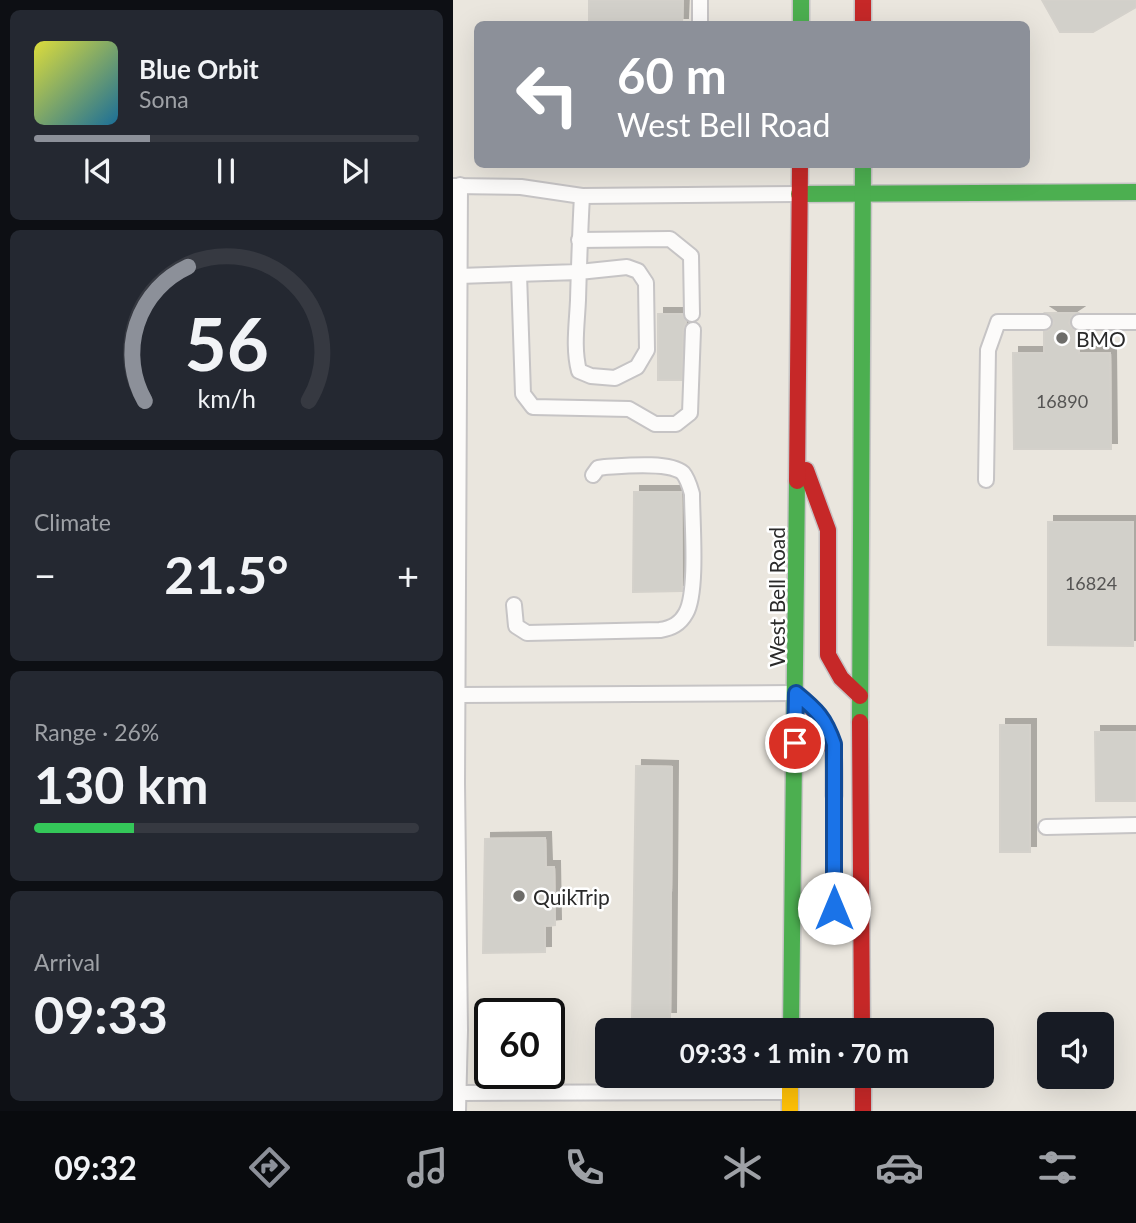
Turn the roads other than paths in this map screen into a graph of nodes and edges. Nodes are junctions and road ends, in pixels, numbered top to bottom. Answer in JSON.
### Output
{"nodes":[{"id":1,"x":700,"y":0,"type":"edge"},
{"id":2,"x":801,"y":0,"type":"edge"},
{"id":3,"x":863,"y":0,"type":"edge"},
{"id":4,"x":700,"y":21,"type":"edge"},
{"id":5,"x":801,"y":21,"type":"edge"},
{"id":6,"x":863,"y":21,"type":"edge"},
{"id":7,"x":800,"y":168,"type":"edge"},
{"id":8,"x":863,"y":168,"type":"edge"},
{"id":9,"x":457,"y":186,"type":"edge"},
{"id":10,"x":1136,"y":192,"type":"edge"},
{"id":11,"x":799,"y":194,"type":"junction"},
{"id":12,"x":863,"y":194,"type":"junction"},
{"id":13,"x":582,"y":196,"type":"junction"},
{"id":14,"x":579,"y":240,"type":"junction"},
{"id":15,"x":579,"y":272,"type":"junction"},
{"id":16,"x":519,"y":274,"type":"junction"},
{"id":17,"x":459,"y":276,"type":"junction"},
{"id":18,"x":692,"y":314,"type":"dead end"},
{"id":19,"x":1044,"y":322,"type":"dead end"},
{"id":20,"x":1079,"y":322,"type":"dead end"},
{"id":21,"x":1136,"y":322,"type":"edge"},
{"id":22,"x":693,"y":330,"type":"dead end"},
{"id":23,"x":798,"y":445,"type":"junction"},
{"id":24,"x":593,"y":475,"type":"dead end"},
{"id":25,"x":986,"y":480,"type":"dead end"},
{"id":26,"x":514,"y":605,"type":"dead end"},
{"id":27,"x":796,"y":693,"type":"junction"},
{"id":28,"x":459,"y":695,"type":"junction"},
{"id":29,"x":860,"y":696,"type":"junction"},
{"id":30,"x":834,"y":812,"type":"dead end"},
{"id":31,"x":1136,"y":825,"type":"edge"},
{"id":32,"x":1046,"y":827,"type":"dead end"},
{"id":33,"x":846,"y":973,"type":"dead end"},
{"id":34,"x":791,"y":1018,"type":"edge"},
{"id":35,"x":859,"y":1018,"type":"edge"},
{"id":36,"x":862,"y":1018,"type":"edge"},
{"id":37,"x":642,"y":1088,"type":"edge"},
{"id":38,"x":790,"y":1088,"type":"edge"},
{"id":39,"x":863,"y":1088,"type":"edge"},
{"id":40,"x":458,"y":1093,"type":"junction"},
{"id":41,"x":458,"y":1111,"type":"edge"},
{"id":42,"x":790,"y":1111,"type":"edge"},
{"id":43,"x":863,"y":1111,"type":"edge"}],
"edges":[{"from":1,"to":4,"type":"lane"},
{"from":2,"to":5,"type":"main road"},
{"from":3,"to":6,"type":"main road"},
{"from":7,"to":11,"type":"main road","name":"West Bell Road"},
{"from":8,"to":12,"type":"main road"},
{"from":9,"to":13,"type":"lane"},
{"from":9,"to":17,"type":"lane"},
{"from":10,"to":12,"type":"main road"},
{"from":11,"to":12,"type":"main road"},
{"from":11,"to":13,"type":"lane"},
{"from":11,"to":23,"type":"main road","name":"West Bell Road"},
{"from":12,"to":29,"type":"main road"},
{"from":13,"to":14,"type":"lane"},
{"from":14,"to":15,"type":"lane"},
{"from":14,"to":18,"type":"lane"},
{"from":15,"to":15,"type":"lane"},
{"from":15,"to":16,"type":"lane"},
{"from":16,"to":17,"type":"lane"},
{"from":16,"to":22,"type":"lane"},
{"from":17,"to":28,"type":"lane"},
{"from":19,"to":25,"type":"lane"},
{"from":20,"to":21,"type":"lane"},
{"from":23,"to":27,"type":"main road","name":"West Bell Road"},
{"from":23,"to":29,"type":"main road"},
{"from":24,"to":26,"type":"lane"},
{"from":27,"to":28,"type":"lane"},
{"from":27,"to":30,"type":"main road"},
{"from":27,"to":34,"type":"main road","name":"West Bell Road"},
{"from":28,"to":40,"type":"lane"},
{"from":29,"to":36,"type":"main road"},
{"from":31,"to":32,"type":"lane"},
{"from":33,"to":35,"type":"main road"},
{"from":37,"to":40,"type":"lane"},
{"from":38,"to":42,"type":"main road"},
{"from":39,"to":43,"type":"main road"},
{"from":40,"to":41,"type":"lane"}]}
